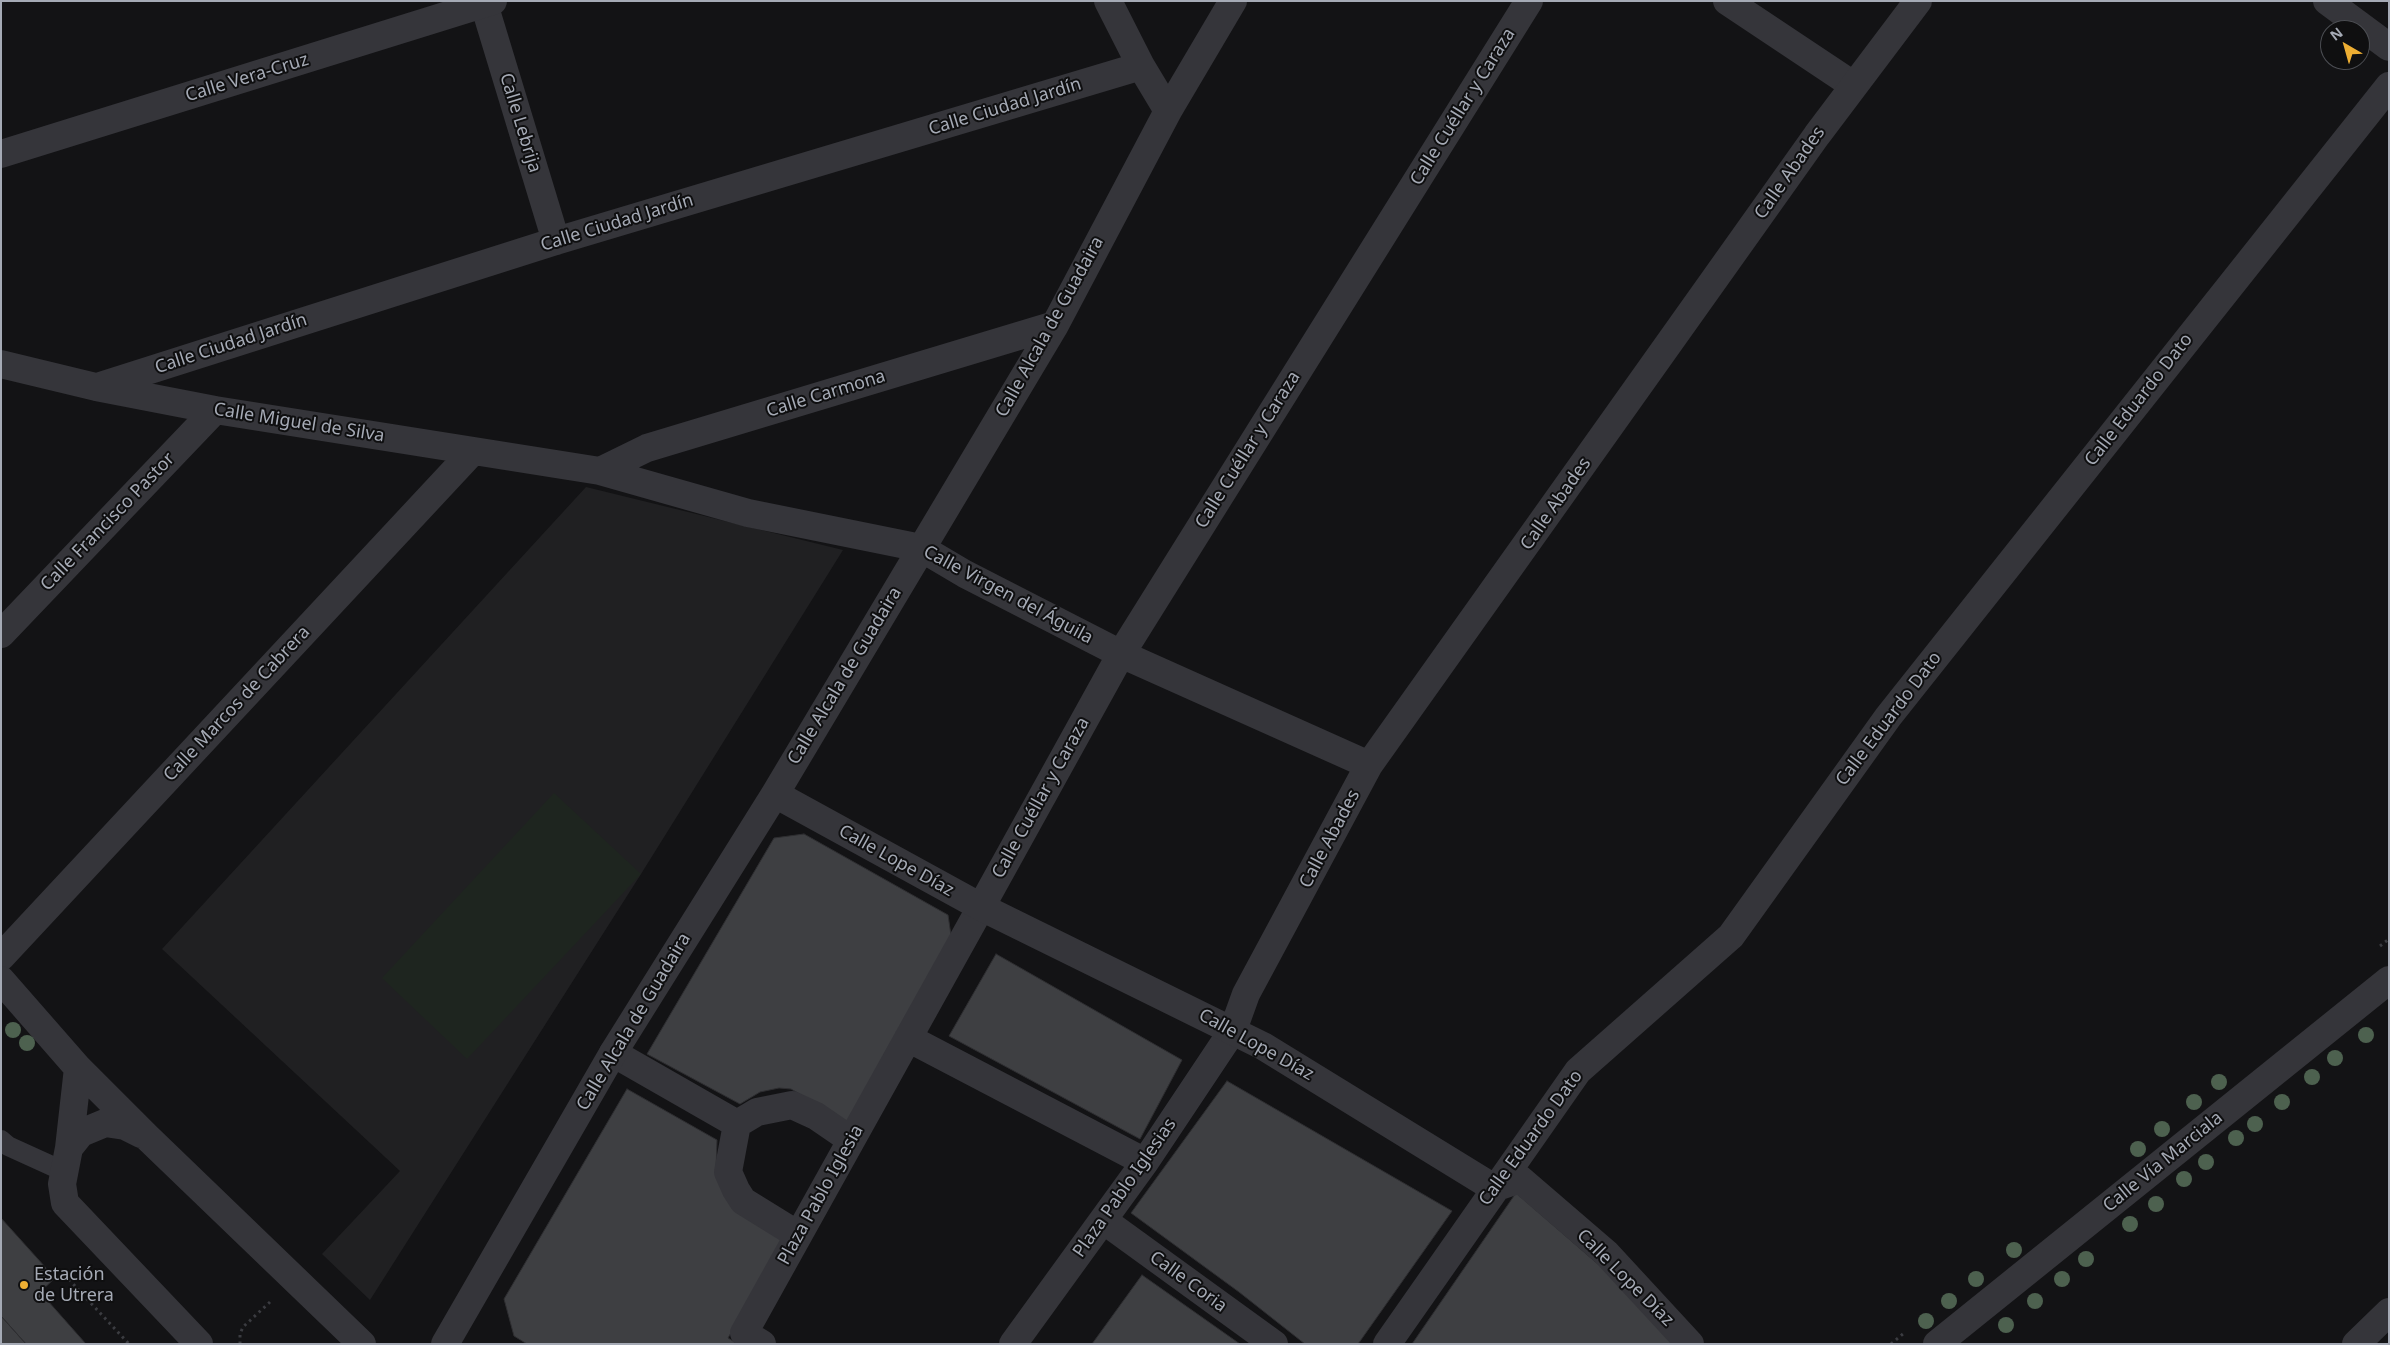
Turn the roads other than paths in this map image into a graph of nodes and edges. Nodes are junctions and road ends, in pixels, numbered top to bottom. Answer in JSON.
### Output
{"nodes":[{"id":1,"x":1108,"y":1,"type":"edge"},
{"id":2,"x":1233,"y":1,"type":"edge"},
{"id":3,"x":1528,"y":1,"type":"edge"},
{"id":4,"x":1727,"y":1,"type":"edge"},
{"id":5,"x":1918,"y":1,"type":"edge"},
{"id":6,"x":2328,"y":1,"type":"edge"},
{"id":7,"x":488,"y":3,"type":"edge"},
{"id":8,"x":2389,"y":47,"type":"edge"},
{"id":9,"x":1140,"y":66,"type":"junction"},
{"id":10,"x":1853,"y":85,"type":"junction"},
{"id":11,"x":2389,"y":86,"type":"edge"},
{"id":12,"x":1168,"y":111,"type":"junction"},
{"id":13,"x":1,"y":154,"type":"edge"},
{"id":14,"x":556,"y":241,"type":"junction"},
{"id":15,"x":1055,"y":324,"type":"junction"},
{"id":16,"x":1,"y":364,"type":"edge"},
{"id":17,"x":96,"y":387,"type":"junction"},
{"id":18,"x":215,"y":410,"type":"junction"},
{"id":19,"x":473,"y":451,"type":"junction"},
{"id":20,"x":600,"y":471,"type":"junction"},
{"id":21,"x":921,"y":548,"type":"junction"},
{"id":22,"x":1,"y":634,"type":"edge"},
{"id":23,"x":1121,"y":654,"type":"junction"},
{"id":24,"x":1370,"y":765,"type":"junction"},
{"id":25,"x":775,"y":794,"type":"junction"},
{"id":26,"x":981,"y":908,"type":"junction"},
{"id":27,"x":1,"y":957,"type":"edge"},
{"id":28,"x":1,"y":980,"type":"edge"},
{"id":29,"x":2389,"y":980,"type":"edge"},
{"id":30,"x":1233,"y":1030,"type":"junction"},
{"id":31,"x":908,"y":1038,"type":"junction"},
{"id":32,"x":613,"y":1053,"type":"junction"},
{"id":33,"x":78,"y":1068,"type":"junction"},
{"id":34,"x":737,"y":1124,"type":"junction"},
{"id":35,"x":147,"y":1137,"type":"junction"},
{"id":36,"x":1,"y":1140,"type":"edge"},
{"id":37,"x":851,"y":1140,"type":"junction"},
{"id":38,"x":66,"y":1159,"type":"junction"},
{"id":39,"x":1145,"y":1162,"type":"junction"},
{"id":40,"x":1494,"y":1188,"type":"junction"},
{"id":41,"x":1103,"y":1220,"type":"junction"},
{"id":42,"x":798,"y":1235,"type":"junction"},
{"id":43,"x":2389,"y":1312,"type":"edge"},
{"id":44,"x":198,"y":1344,"type":"edge"},
{"id":45,"x":362,"y":1344,"type":"edge"},
{"id":46,"x":446,"y":1344,"type":"edge"},
{"id":47,"x":762,"y":1344,"type":"edge"},
{"id":48,"x":1012,"y":1344,"type":"edge"},
{"id":49,"x":1274,"y":1344,"type":"edge"},
{"id":50,"x":1387,"y":1344,"type":"edge"},
{"id":51,"x":1690,"y":1344,"type":"edge"},
{"id":52,"x":1937,"y":1344,"type":"edge"},
{"id":53,"x":2356,"y":1344,"type":"edge"}],
"edges":[{"from":1,"to":9,"type":"street"},
{"from":2,"to":12,"type":"street","name":"Calle Alcala de Guadaira"},
{"from":3,"to":23,"type":"street","name":"Calle Cuéllar y Caraza"},
{"from":4,"to":10,"type":"street"},
{"from":5,"to":10,"type":"street","name":"Calle Abades"},
{"from":6,"to":8,"type":"street"},
{"from":7,"to":13,"type":"street","name":"Calle Vera-Cruz"},
{"from":7,"to":14,"type":"street","name":"Calle Lebrija"},
{"from":9,"to":12,"type":"street"},
{"from":9,"to":14,"type":"street","name":"Calle Ciudad Jardín"},
{"from":10,"to":24,"type":"street","name":"Calle Abades"},
{"from":11,"to":40,"type":"street","name":"Calle Eduardo Dato"},
{"from":12,"to":15,"type":"street","name":"Calle Alcala de Guadaira"},
{"from":14,"to":17,"type":"street","name":"Calle Ciudad Jardín"},
{"from":15,"to":20,"type":"street","name":"Calle Carmona"},
{"from":15,"to":21,"type":"street","name":"Calle Alcala de Guadaira"},
{"from":16,"to":17,"type":"street","name":"Calle Miguel de Silva"},
{"from":17,"to":18,"type":"street","name":"Calle Miguel de Silva"},
{"from":18,"to":19,"type":"street","name":"Calle Miguel de Silva"},
{"from":18,"to":22,"type":"street","name":"Calle Francisco Pastor"},
{"from":19,"to":20,"type":"street","name":"Calle Miguel de Silva"},
{"from":19,"to":27,"type":"street","name":"Calle Marcos de Cabrera"},
{"from":20,"to":21,"type":"street","name":"Calle Virgen del Águila"},
{"from":21,"to":23,"type":"street","name":"Calle Virgen del Águila"},
{"from":21,"to":25,"type":"street","name":"Calle Alcala de Guadaira"},
{"from":23,"to":24,"type":"street","name":"Calle Virgen del Águila"},
{"from":23,"to":26,"type":"street","name":"Calle Cuéllar y Caraza"},
{"from":24,"to":30,"type":"street","name":"Calle Abades"},
{"from":25,"to":26,"type":"street","name":"Calle Lope Díaz"},
{"from":25,"to":32,"type":"street","name":"Calle Alcala de Guadaira"},
{"from":26,"to":30,"type":"street","name":"Calle Lope Díaz"},
{"from":26,"to":31,"type":"street","name":"Plaza Pablo Iglesia"},
{"from":28,"to":33,"type":"street"},
{"from":29,"to":52,"type":"street","name":"Calle Vía Marciala"},
{"from":30,"to":39,"type":"street","name":"Plaza Pablo Iglesias"},
{"from":30,"to":40,"type":"street","name":"Calle Lope Díaz"},
{"from":31,"to":37,"type":"street","name":"Plaza Pablo Iglesia"},
{"from":31,"to":39,"type":"street"},
{"from":32,"to":34,"type":"street"},
{"from":32,"to":46,"type":"street","name":"Calle Alcala de Guadaira"},
{"from":33,"to":35,"type":"street"},
{"from":33,"to":38,"type":"street"},
{"from":34,"to":37,"type":"street"},
{"from":34,"to":42,"type":"street"},
{"from":35,"to":38,"type":"street"},
{"from":35,"to":45,"type":"street"},
{"from":36,"to":38,"type":"lane"},
{"from":37,"to":42,"type":"street","name":"Plaza Pablo Iglesia"},
{"from":38,"to":44,"type":"street"},
{"from":39,"to":41,"type":"street","name":"Plaza Pablo Iglesias"},
{"from":40,"to":50,"type":"street","name":"Calle Eduardo Dato"},
{"from":40,"to":51,"type":"street","name":"Calle Lope Díaz"},
{"from":41,"to":48,"type":"street","name":"Plaza Pablo Iglesias"},
{"from":41,"to":49,"type":"street","name":"Calle Coria"},
{"from":42,"to":47,"type":"street","name":"Plaza Pablo Iglesia"},
{"from":43,"to":53,"type":"street"}]}
